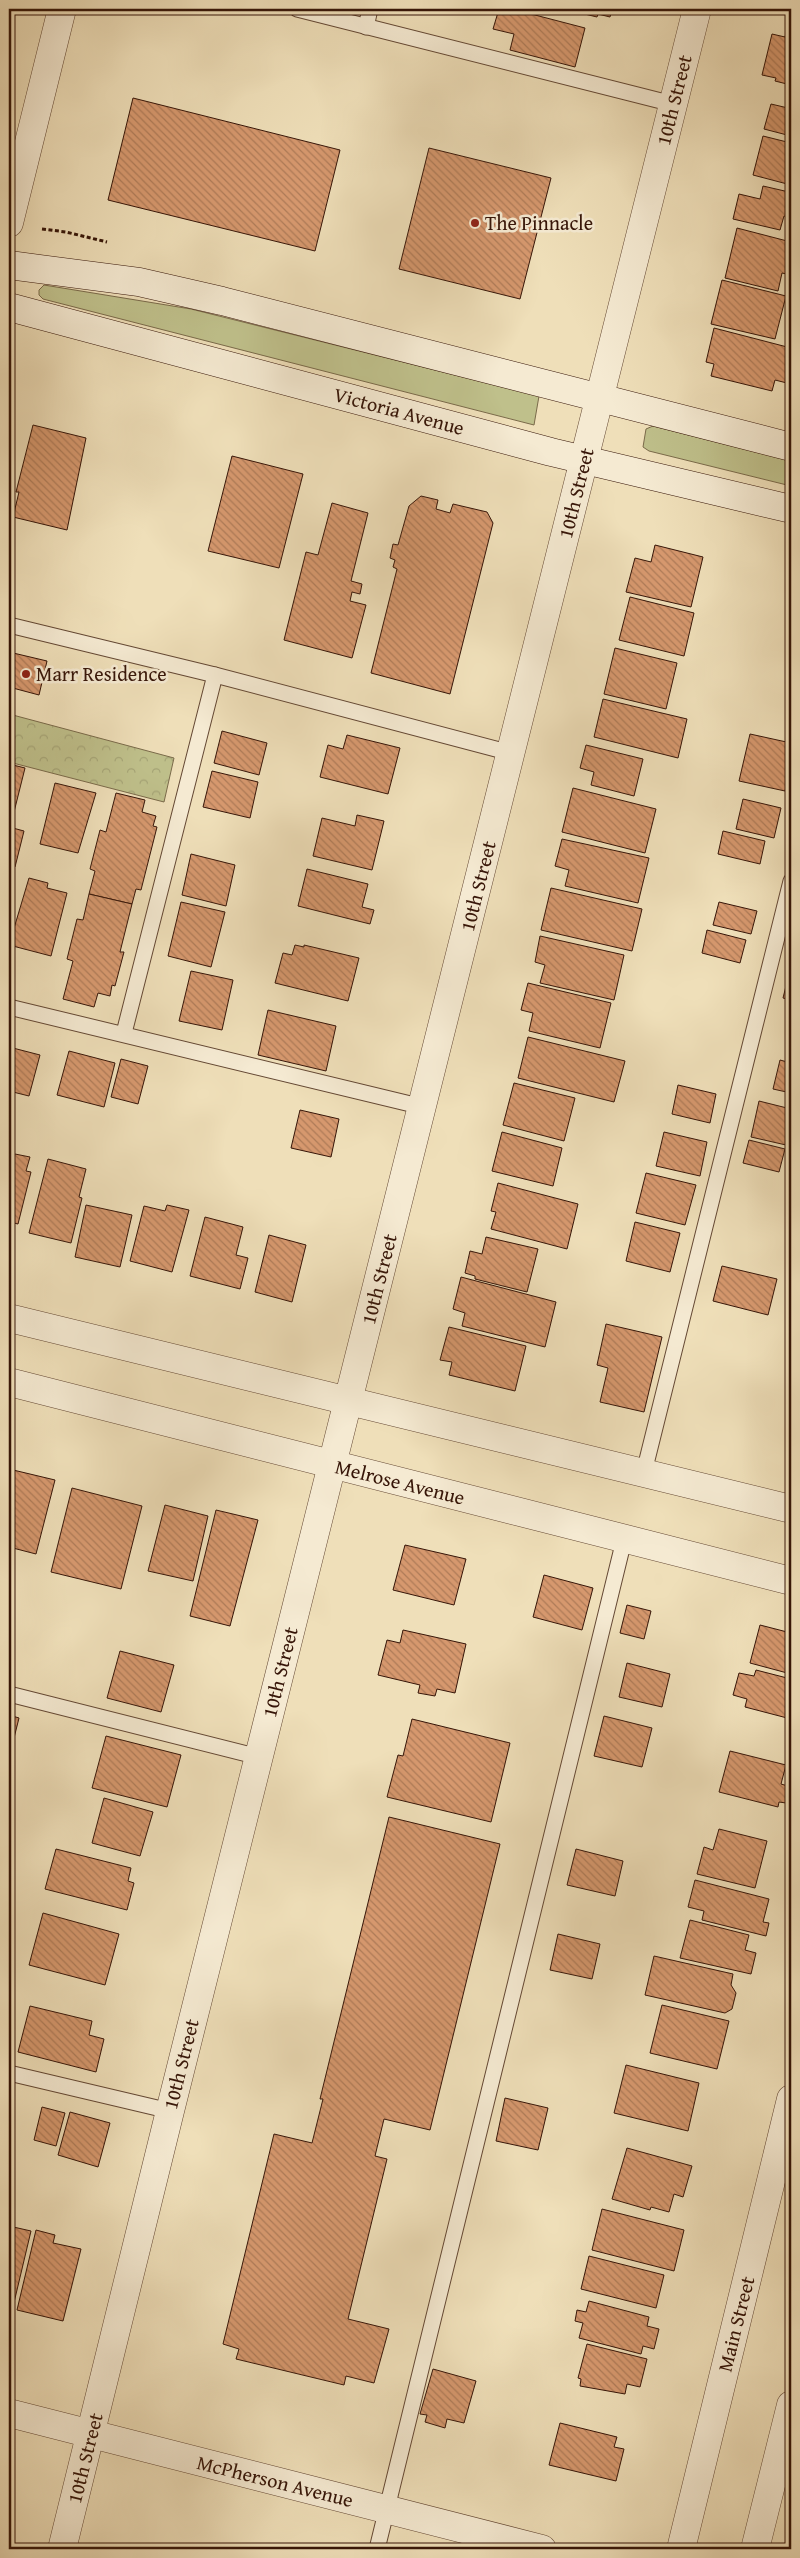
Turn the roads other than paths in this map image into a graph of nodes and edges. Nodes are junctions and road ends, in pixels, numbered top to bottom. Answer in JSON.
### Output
{"nodes":[{"id":1,"x":62,"y":9,"type":"edge"},
{"id":2,"x":297,"y":9,"type":"edge"},
{"id":3,"x":370,"y":9,"type":"edge"},
{"id":4,"x":697,"y":9,"type":"edge"},
{"id":5,"x":366,"y":27,"type":"junction"},
{"id":6,"x":673,"y":104,"type":"junction"},
{"id":7,"x":9,"y":223,"type":"edge"},
{"id":8,"x":9,"y":264,"type":"edge"},
{"id":9,"x":9,"y":307,"type":"edge"},
{"id":10,"x":600,"y":398,"type":"junction"},
{"id":11,"x":791,"y":447,"type":"edge"},
{"id":12,"x":584,"y":460,"type":"junction"},
{"id":13,"x":791,"y":509,"type":"edge"},
{"id":14,"x":9,"y":625,"type":"edge"},
{"id":15,"x":215,"y":675,"type":"junction"},
{"id":16,"x":511,"y":753,"type":"junction"},
{"id":17,"x":791,"y":881,"type":"edge"},
{"id":18,"x":9,"y":1007,"type":"edge"},
{"id":19,"x":124,"y":1033,"type":"junction"},
{"id":20,"x":423,"y":1107,"type":"junction"},
{"id":21,"x":9,"y":1318,"type":"edge"},
{"id":22,"x":9,"y":1382,"type":"edge"},
{"id":23,"x":348,"y":1400,"type":"junction"},
{"id":24,"x":332,"y":1465,"type":"junction"},
{"id":25,"x":644,"y":1472,"type":"junction"},
{"id":26,"x":791,"y":1509,"type":"edge"},
{"id":27,"x":624,"y":1540,"type":"junction"},
{"id":28,"x":791,"y":1581,"type":"edge"},
{"id":29,"x":9,"y":1694,"type":"edge"},
{"id":30,"x":259,"y":1757,"type":"junction"},
{"id":31,"x":9,"y":2073,"type":"edge"},
{"id":32,"x":791,"y":2099,"type":"edge"},
{"id":33,"x":170,"y":2111,"type":"junction"},
{"id":34,"x":791,"y":2405,"type":"edge"},
{"id":35,"x":9,"y":2413,"type":"edge"},
{"id":36,"x":90,"y":2435,"type":"junction"},
{"id":37,"x":387,"y":2509,"type":"junction"},
{"id":38,"x":62,"y":2549,"type":"edge"},
{"id":39,"x":377,"y":2549,"type":"edge"},
{"id":40,"x":542,"y":2549,"type":"edge"},
{"id":41,"x":681,"y":2549,"type":"edge"},
{"id":42,"x":755,"y":2549,"type":"edge"}],
"edges":[{"from":1,"to":7,"type":"street"},
{"from":2,"to":5,"type":"lane"},
{"from":3,"to":5,"type":"lane"},
{"from":4,"to":6,"type":"street","name":"10th Street"},
{"from":5,"to":6,"type":"lane"},
{"from":6,"to":10,"type":"street","name":"10th Street"},
{"from":8,"to":10,"type":"street"},
{"from":9,"to":12,"type":"street","name":"Victoria Avenue"},
{"from":10,"to":11,"type":"street"},
{"from":10,"to":12,"type":"street","name":"10th Street"},
{"from":12,"to":13,"type":"street","name":"Victoria Avenue"},
{"from":12,"to":16,"type":"street","name":"10th Street"},
{"from":14,"to":15,"type":"lane"},
{"from":15,"to":16,"type":"lane"},
{"from":15,"to":19,"type":"lane"},
{"from":16,"to":20,"type":"street","name":"10th Street"},
{"from":17,"to":25,"type":"lane"},
{"from":18,"to":19,"type":"lane"},
{"from":19,"to":20,"type":"lane"},
{"from":20,"to":23,"type":"street","name":"10th Street"},
{"from":21,"to":23,"type":"street"},
{"from":22,"to":24,"type":"street","name":"Melrose Avenue"},
{"from":23,"to":24,"type":"street","name":"10th Street"},
{"from":23,"to":25,"type":"street"},
{"from":24,"to":27,"type":"street","name":"Melrose Avenue"},
{"from":24,"to":30,"type":"street","name":"10th Street"},
{"from":25,"to":26,"type":"street"},
{"from":27,"to":28,"type":"street","name":"Melrose Avenue"},
{"from":27,"to":37,"type":"lane"},
{"from":29,"to":30,"type":"lane"},
{"from":30,"to":33,"type":"street","name":"10th Street"},
{"from":31,"to":33,"type":"lane"},
{"from":32,"to":41,"type":"street","name":"Main Street"},
{"from":33,"to":36,"type":"street","name":"10th Street"},
{"from":34,"to":42,"type":"street"},
{"from":35,"to":36,"type":"street","name":"McPherson Avenue"},
{"from":36,"to":37,"type":"street","name":"McPherson Avenue"},
{"from":36,"to":38,"type":"street","name":"10th Street"},
{"from":37,"to":39,"type":"lane"},
{"from":37,"to":40,"type":"street","name":"McPherson Avenue"}]}
